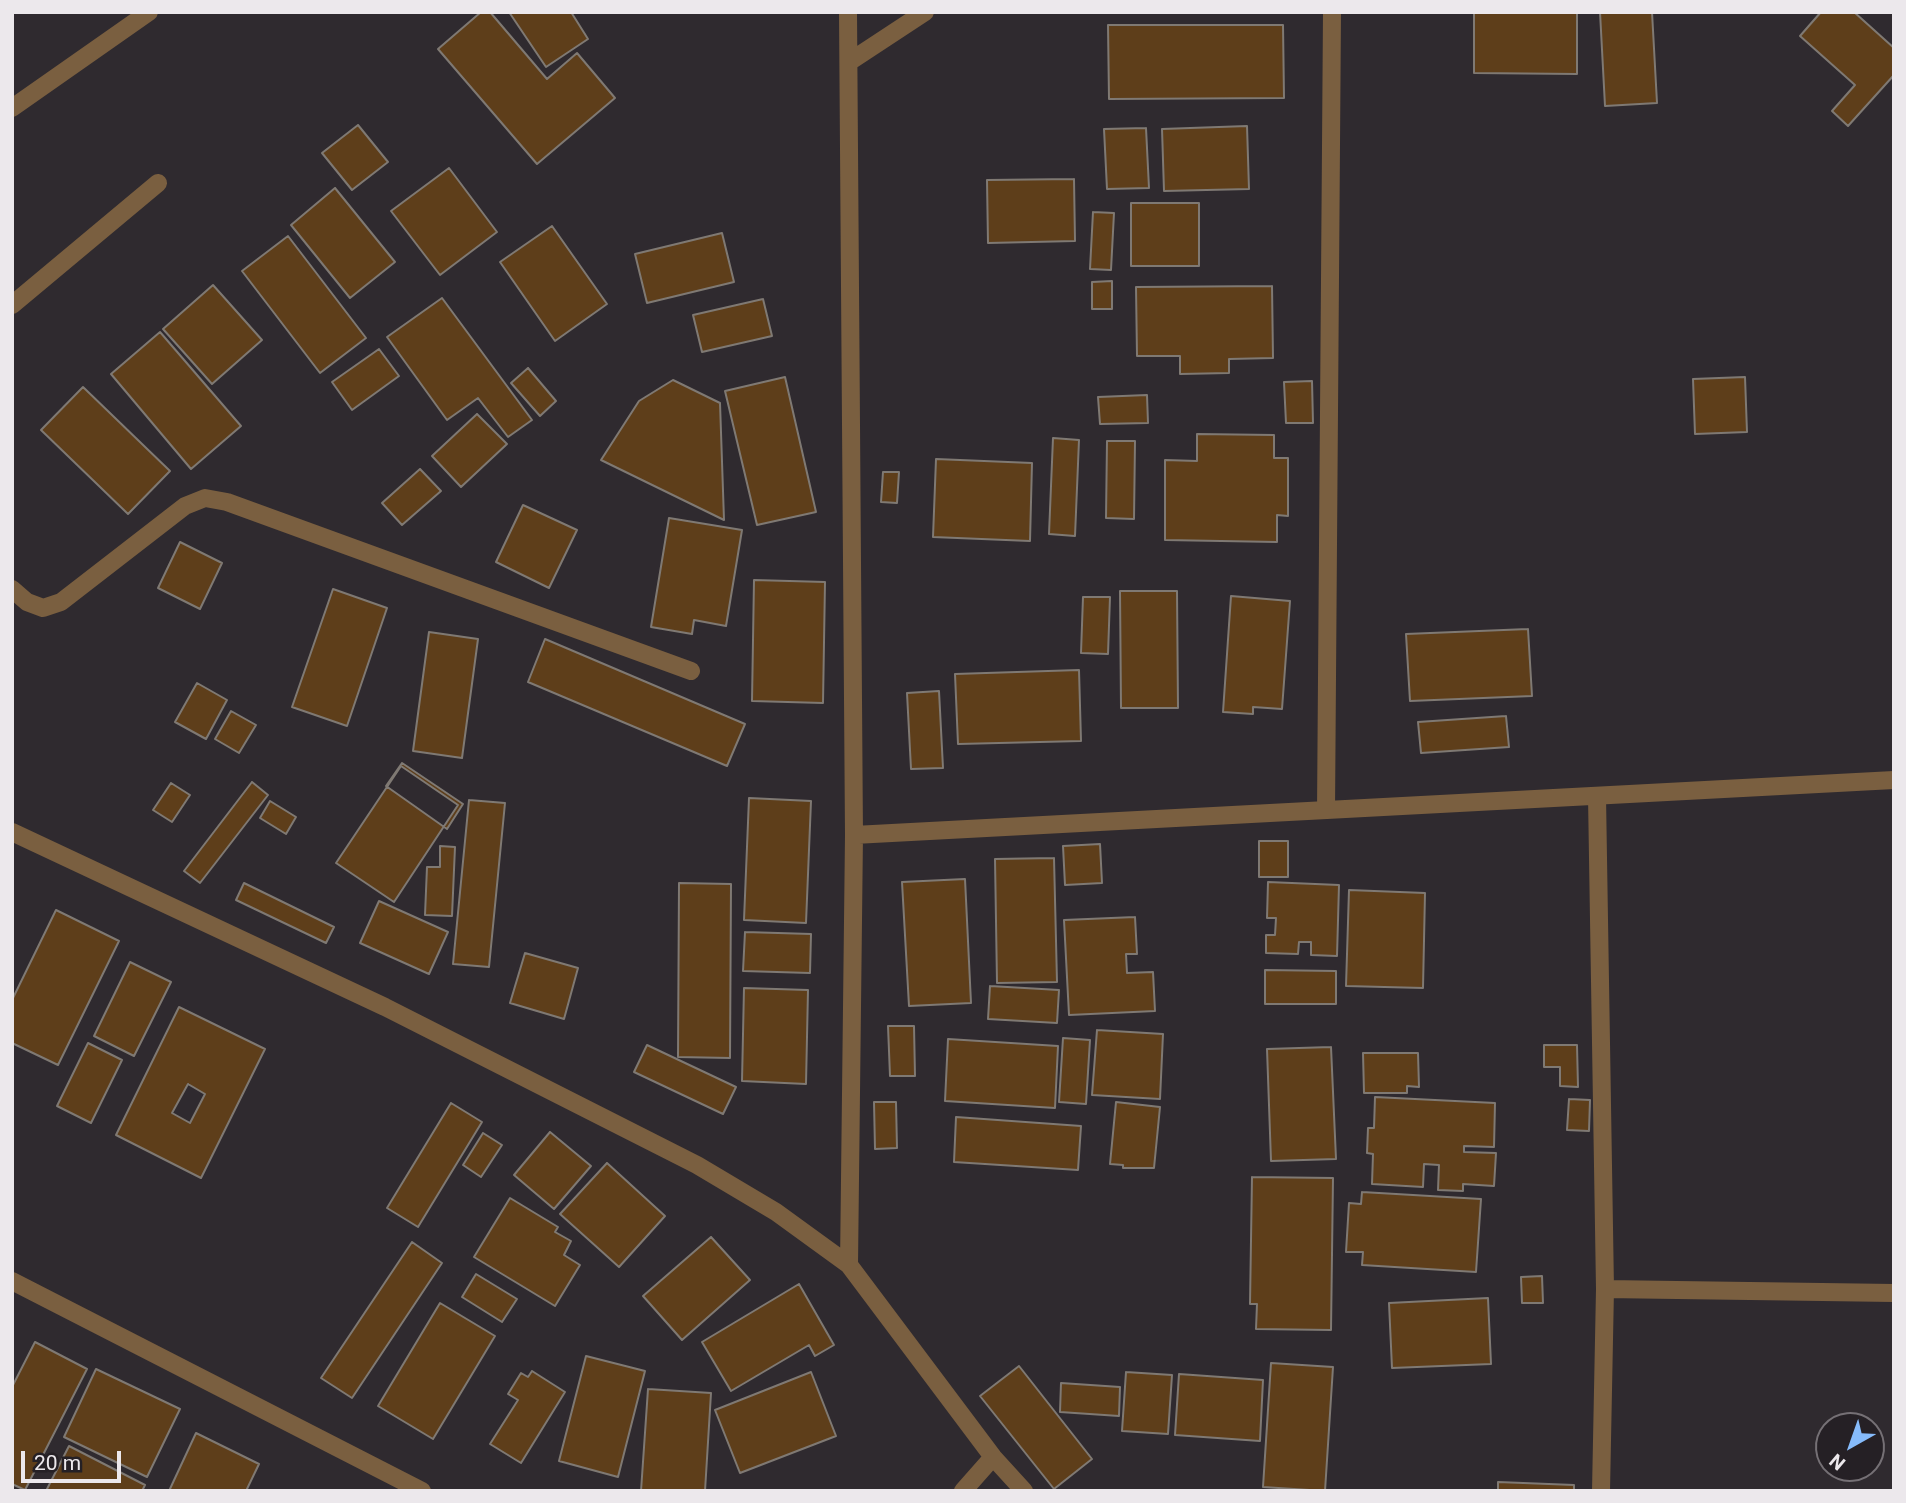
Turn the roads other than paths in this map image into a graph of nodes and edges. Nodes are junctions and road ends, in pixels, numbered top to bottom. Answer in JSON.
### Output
{"nodes":[{"id":1,"x":149,"y":12,"type":"edge"},
{"id":2,"x":848,"y":12,"type":"edge"},
{"id":3,"x":925,"y":12,"type":"edge"},
{"id":4,"x":1332,"y":12,"type":"edge"},
{"id":5,"x":849,"y":62,"type":"junction"},
{"id":6,"x":12,"y":108,"type":"edge"},
{"id":7,"x":158,"y":183,"type":"dead end"},
{"id":8,"x":12,"y":304,"type":"edge"},
{"id":9,"x":12,"y":589,"type":"edge"},
{"id":10,"x":691,"y":671,"type":"dead end"},
{"id":11,"x":1894,"y":780,"type":"edge"},
{"id":12,"x":1597,"y":796,"type":"junction"},
{"id":13,"x":1326,"y":810,"type":"junction"},
{"id":14,"x":12,"y":832,"type":"edge"},
{"id":15,"x":854,"y":835,"type":"junction"},
{"id":16,"x":849,"y":1265,"type":"junction"},
{"id":17,"x":12,"y":1281,"type":"edge"},
{"id":18,"x":1605,"y":1289,"type":"junction"},
{"id":19,"x":1894,"y":1293,"type":"edge"},
{"id":20,"x":993,"y":1457,"type":"junction"},
{"id":21,"x":422,"y":1491,"type":"edge"},
{"id":22,"x":963,"y":1491,"type":"edge"},
{"id":23,"x":1024,"y":1491,"type":"edge"},
{"id":24,"x":1601,"y":1491,"type":"edge"}],
"edges":[{"from":1,"to":6,"type":"street"},
{"from":2,"to":5,"type":"street"},
{"from":3,"to":5,"type":"street"},
{"from":4,"to":13,"type":"street"},
{"from":5,"to":15,"type":"street"},
{"from":7,"to":8,"type":"street"},
{"from":9,"to":10,"type":"street"},
{"from":11,"to":12,"type":"street"},
{"from":12,"to":13,"type":"street"},
{"from":12,"to":18,"type":"street"},
{"from":13,"to":15,"type":"street"},
{"from":14,"to":16,"type":"street"},
{"from":15,"to":16,"type":"street"},
{"from":16,"to":20,"type":"street"},
{"from":17,"to":21,"type":"street"},
{"from":18,"to":19,"type":"street"},
{"from":18,"to":24,"type":"street"},
{"from":20,"to":22,"type":"street"},
{"from":20,"to":23,"type":"street"}]}
